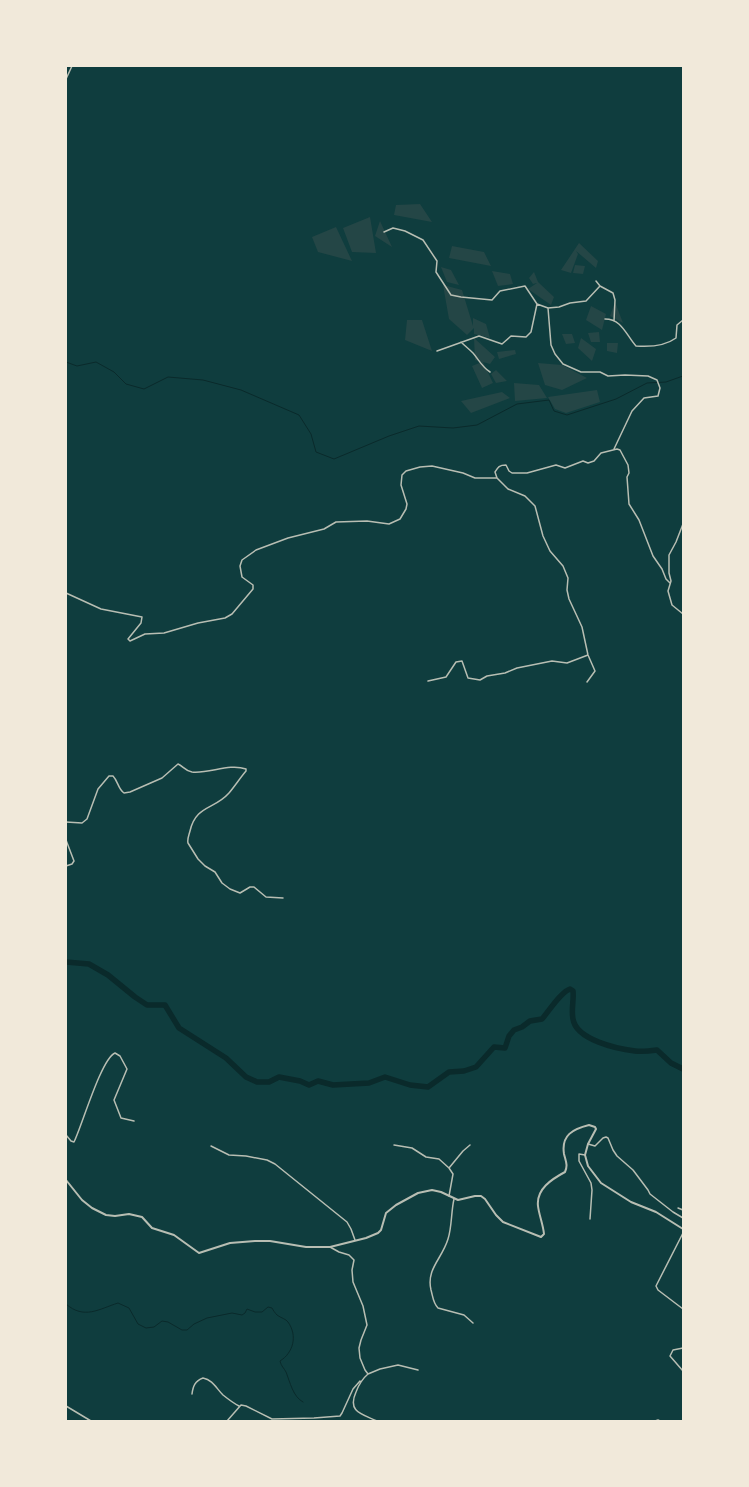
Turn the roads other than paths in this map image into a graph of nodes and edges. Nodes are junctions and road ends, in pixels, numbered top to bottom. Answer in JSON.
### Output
{"nodes":[{"id":1,"x":72,"y":66,"type":"edge"},
{"id":2,"x":66,"y":79,"type":"edge"},
{"id":3,"x":384,"y":232,"type":"dead end"},
{"id":4,"x":596,"y":281,"type":"dead end"},
{"id":5,"x":600,"y":286,"type":"junction"},
{"id":6,"x":537,"y":304,"type":"junction"},
{"id":7,"x":548,"y":308,"type":"junction"},
{"id":8,"x":605,"y":319,"type":"dead end"},
{"id":9,"x":683,"y":320,"type":"edge"},
{"id":10,"x":614,"y":321,"type":"junction"},
{"id":11,"x":461,"y":342,"type":"junction"},
{"id":12,"x":436,"y":351,"type":"dead end"},
{"id":13,"x":490,"y":372,"type":"dead end"},
{"id":14,"x":614,"y":450,"type":"junction"},
{"id":15,"x":497,"y":478,"type":"junction"},
{"id":16,"x":683,"y":524,"type":"edge"},
{"id":17,"x":670,"y":583,"type":"junction"},
{"id":18,"x":66,"y":593,"type":"edge"},
{"id":19,"x":683,"y":614,"type":"edge"},
{"id":20,"x":588,"y":656,"type":"junction"},
{"id":21,"x":428,"y":680,"type":"dead end"},
{"id":22,"x":587,"y":682,"type":"dead end"},
{"id":23,"x":66,"y":822,"type":"edge"},
{"id":24,"x":66,"y":840,"type":"edge"},
{"id":25,"x":66,"y":866,"type":"edge"},
{"id":26,"x":283,"y":898,"type":"dead end"},
{"id":27,"x":134,"y":1121,"type":"dead end"},
{"id":28,"x":66,"y":1135,"type":"edge"},
{"id":29,"x":588,"y":1144,"type":"junction"},
{"id":30,"x":394,"y":1145,"type":"dead end"},
{"id":31,"x":470,"y":1145,"type":"dead end"},
{"id":32,"x":211,"y":1146,"type":"dead end"},
{"id":33,"x":585,"y":1155,"type":"junction"},
{"id":34,"x":449,"y":1168,"type":"junction"},
{"id":35,"x":66,"y":1180,"type":"edge"},
{"id":36,"x":449,"y":1196,"type":"junction"},
{"id":37,"x":454,"y":1199,"type":"junction"},
{"id":38,"x":678,"y":1208,"type":"dead end"},
{"id":39,"x":683,"y":1210,"type":"edge"},
{"id":40,"x":683,"y":1218,"type":"edge"},
{"id":41,"x":590,"y":1219,"type":"dead end"},
{"id":42,"x":683,"y":1229,"type":"edge"},
{"id":43,"x":683,"y":1233,"type":"edge"},
{"id":44,"x":355,"y":1240,"type":"junction"},
{"id":45,"x":330,"y":1247,"type":"junction"},
{"id":46,"x":683,"y":1309,"type":"edge"},
{"id":47,"x":473,"y":1322,"type":"dead end"},
{"id":48,"x":683,"y":1348,"type":"edge"},
{"id":49,"x":418,"y":1370,"type":"dead end"},
{"id":50,"x":683,"y":1371,"type":"edge"},
{"id":51,"x":368,"y":1374,"type":"junction"},
{"id":52,"x":361,"y":1380,"type":"junction"},
{"id":53,"x":192,"y":1394,"type":"dead end"},
{"id":54,"x":66,"y":1406,"type":"edge"},
{"id":55,"x":239,"y":1406,"type":"junction"},
{"id":56,"x":91,"y":1421,"type":"edge"},
{"id":57,"x":227,"y":1421,"type":"edge"},
{"id":58,"x":377,"y":1421,"type":"edge"},
{"id":59,"x":655,"y":1421,"type":"edge"},
{"id":60,"x":660,"y":1421,"type":"edge"}],
"edges":[{"from":1,"to":2,"type":"street"},
{"from":3,"to":6,"type":"street"},
{"from":4,"to":5,"type":"street"},
{"from":5,"to":7,"type":"street"},
{"from":5,"to":10,"type":"street"},
{"from":6,"to":7,"type":"street"},
{"from":6,"to":11,"type":"street"},
{"from":7,"to":14,"type":"street"},
{"from":8,"to":10,"type":"street"},
{"from":9,"to":10,"type":"street"},
{"from":11,"to":12,"type":"street"},
{"from":11,"to":13,"type":"street"},
{"from":14,"to":15,"type":"street"},
{"from":14,"to":17,"type":"street"},
{"from":15,"to":18,"type":"street"},
{"from":15,"to":20,"type":"street"},
{"from":16,"to":17,"type":"street"},
{"from":17,"to":19,"type":"street"},
{"from":20,"to":21,"type":"street"},
{"from":20,"to":22,"type":"street"},
{"from":23,"to":26,"type":"street"},
{"from":24,"to":25,"type":"street"},
{"from":27,"to":28,"type":"street"},
{"from":29,"to":33,"type":"street"},
{"from":29,"to":37,"type":"street"},
{"from":29,"to":40,"type":"street"},
{"from":30,"to":34,"type":"street"},
{"from":31,"to":34,"type":"street"},
{"from":32,"to":44,"type":"street"},
{"from":33,"to":41,"type":"street"},
{"from":33,"to":42,"type":"street"},
{"from":34,"to":36,"type":"street"},
{"from":35,"to":45,"type":"street"},
{"from":36,"to":37,"type":"street"},
{"from":36,"to":44,"type":"street"},
{"from":37,"to":47,"type":"street"},
{"from":38,"to":39,"type":"street"},
{"from":43,"to":46,"type":"street"},
{"from":44,"to":45,"type":"street"},
{"from":45,"to":51,"type":"street"},
{"from":48,"to":50,"type":"street"},
{"from":49,"to":51,"type":"street"},
{"from":51,"to":52,"type":"street"},
{"from":52,"to":55,"type":"street"},
{"from":52,"to":58,"type":"street"},
{"from":53,"to":55,"type":"street"},
{"from":54,"to":56,"type":"street"},
{"from":55,"to":57,"type":"street"},
{"from":59,"to":60,"type":"street"}]}
